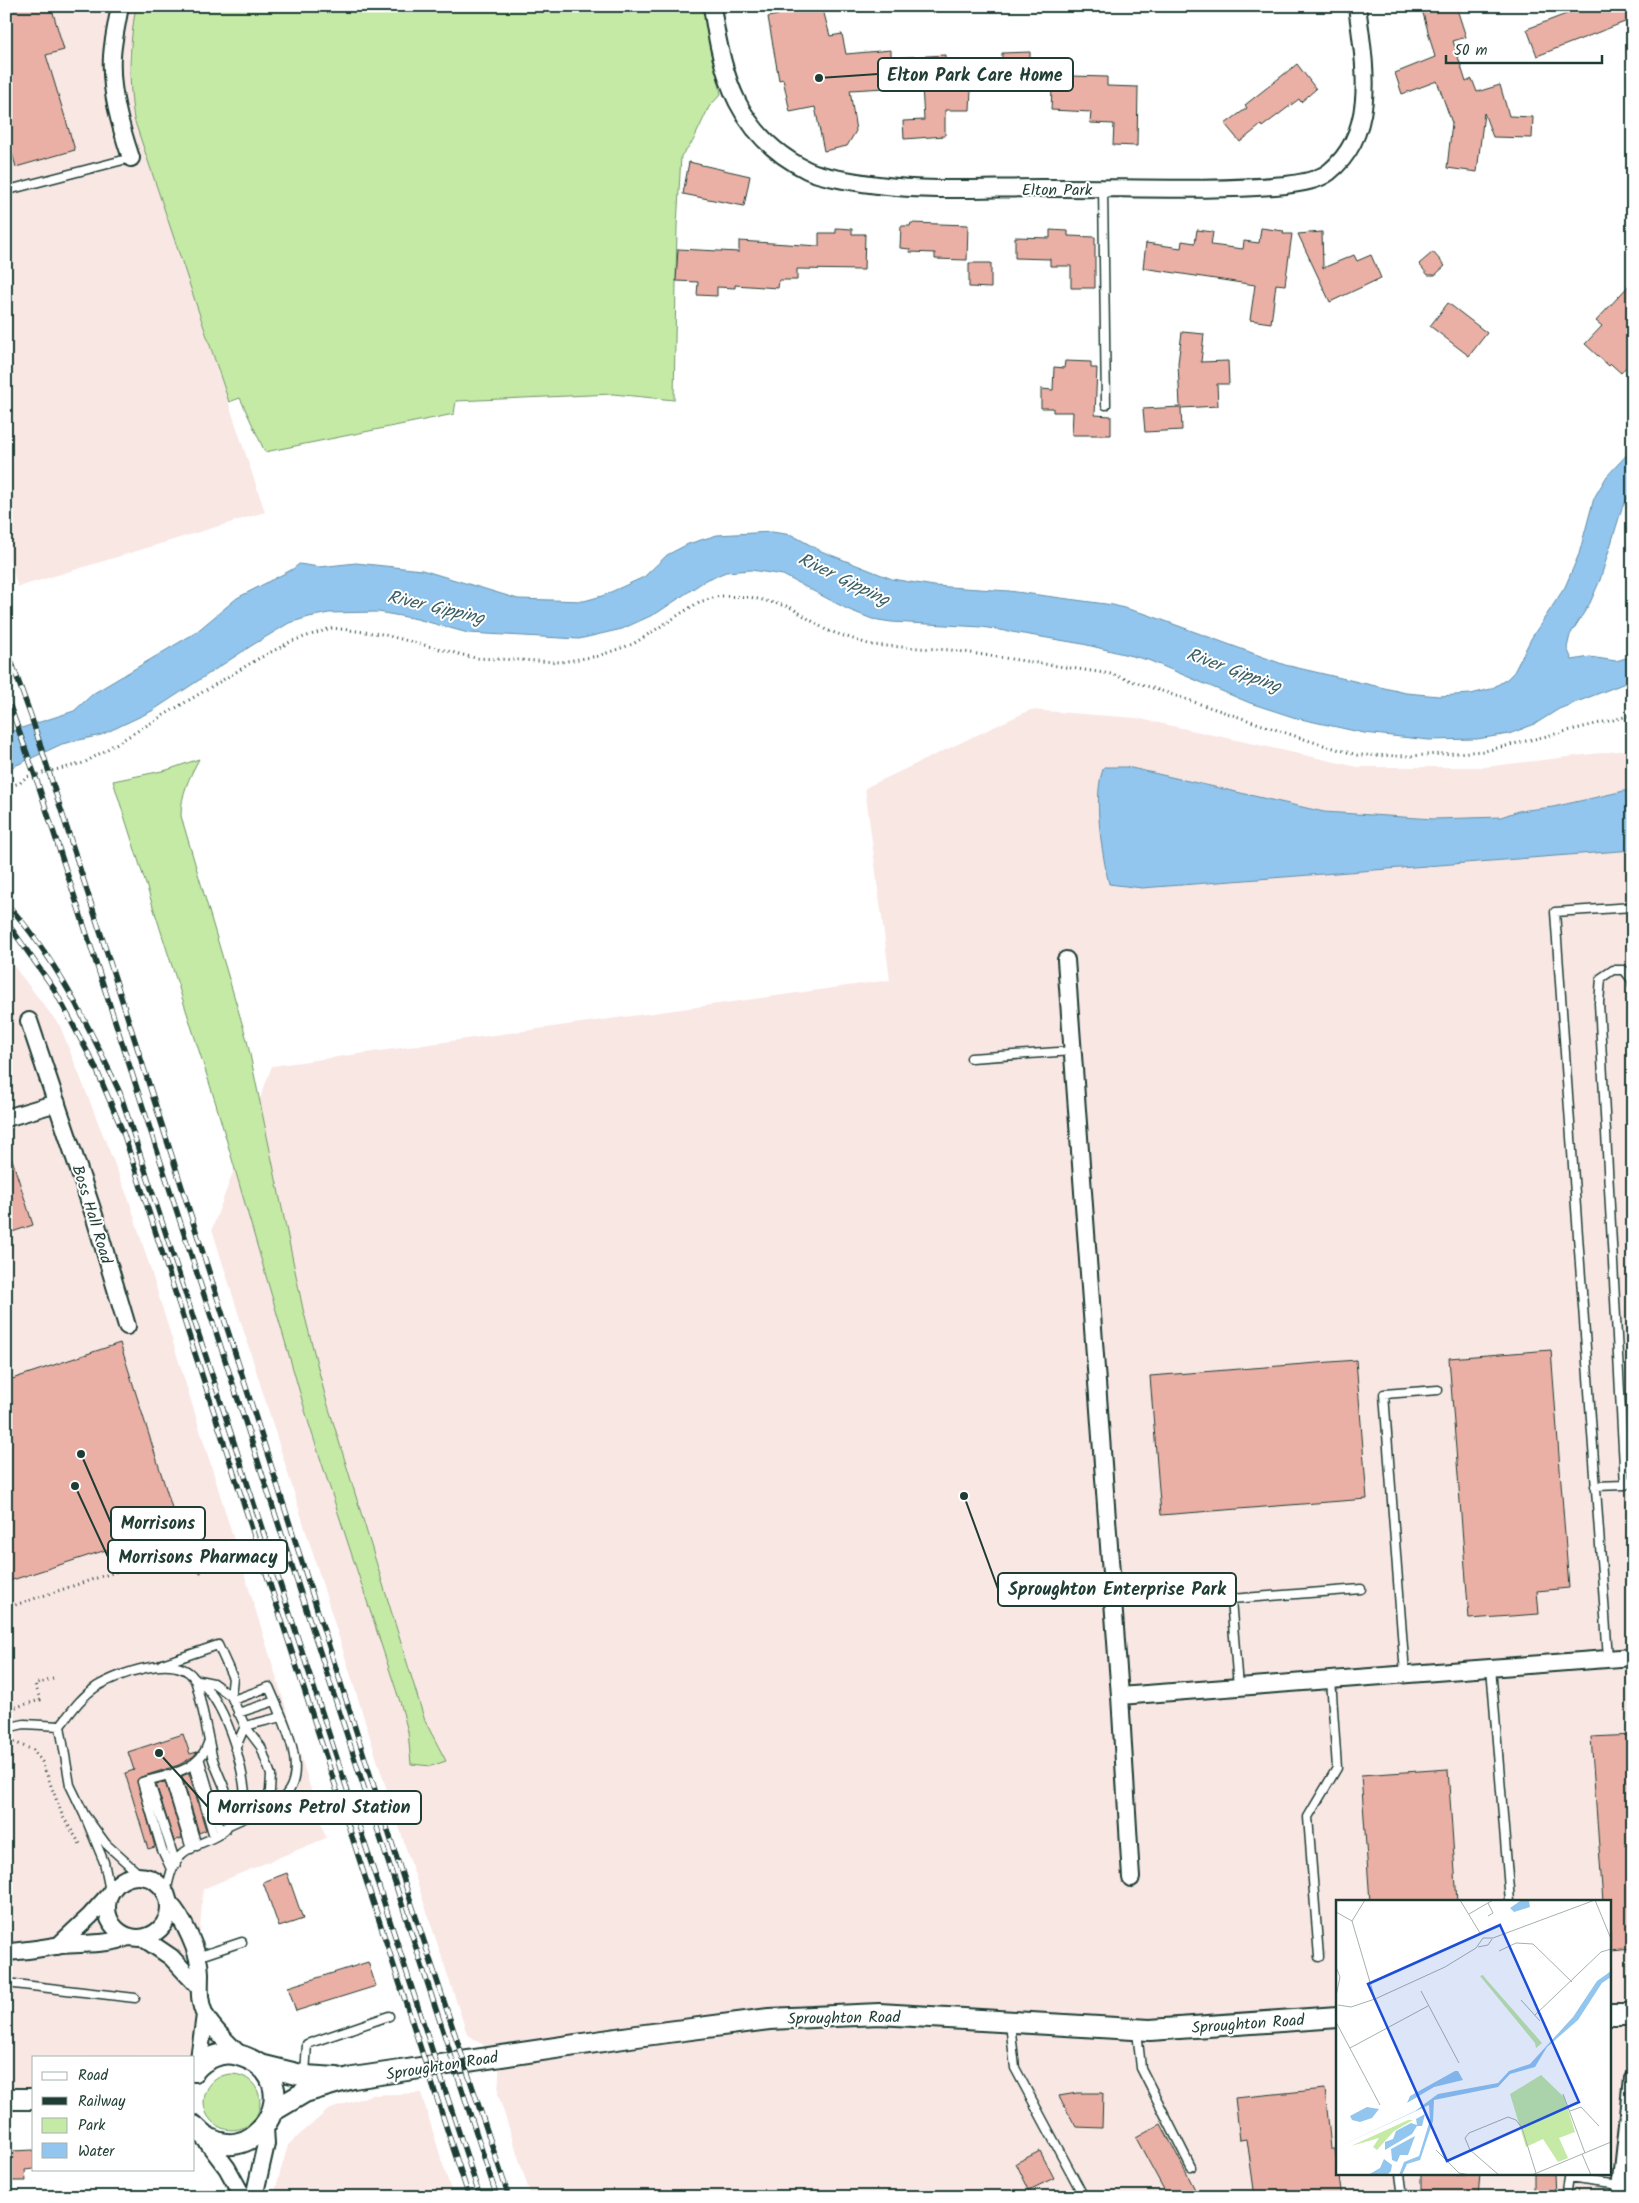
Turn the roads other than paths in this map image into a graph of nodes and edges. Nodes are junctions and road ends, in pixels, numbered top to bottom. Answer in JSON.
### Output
{"nodes":[{"id":1,"x":120,"y":6,"type":"edge"},
{"id":2,"x":712,"y":6,"type":"edge"},
{"id":3,"x":1357,"y":6,"type":"edge"},
{"id":4,"x":131,"y":158,"type":"joint"},
{"id":5,"x":1103,"y":188,"type":"junction"},
{"id":6,"x":12,"y":189,"type":"dead end"},
{"id":7,"x":1106,"y":405,"type":"dead end"},
{"id":8,"x":1633,"y":907,"type":"edge"},
{"id":9,"x":1066,"y":960,"type":"dead end"},
{"id":10,"x":1633,"y":985,"type":"edge"},
{"id":11,"x":29,"y":1021,"type":"dead end"},
{"id":12,"x":1073,"y":1051,"type":"junction"},
{"id":13,"x":971,"y":1058,"type":"dead end"},
{"id":14,"x":57,"y":1103,"type":"junction"},
{"id":15,"x":6,"y":1118,"type":"edge"},
{"id":16,"x":127,"y":1326,"type":"dead end"},
{"id":17,"x":1438,"y":1390,"type":"dead end"},
{"id":18,"x":1633,"y":1480,"type":"edge"},
{"id":19,"x":1625,"y":1485,"type":"junction"},
{"id":20,"x":1595,"y":1486,"type":"junction"},
{"id":21,"x":1361,"y":1589,"type":"dead end"},
{"id":22,"x":1633,"y":1657,"type":"edge"},
{"id":23,"x":1608,"y":1658,"type":"junction"},
{"id":24,"x":161,"y":1664,"type":"junction"},
{"id":25,"x":1491,"y":1667,"type":"junction"},
{"id":26,"x":1405,"y":1674,"type":"junction"},
{"id":27,"x":194,"y":1679,"type":"junction"},
{"id":28,"x":1331,"y":1680,"type":"junction"},
{"id":29,"x":1238,"y":1687,"type":"junction"},
{"id":30,"x":1120,"y":1696,"type":"junction"},
{"id":31,"x":232,"y":1698,"type":"junction"},
{"id":32,"x":275,"y":1701,"type":"junction"},
{"id":33,"x":238,"y":1713,"type":"junction"},
{"id":34,"x":281,"y":1717,"type":"junction"},
{"id":35,"x":60,"y":1726,"type":"junction"},
{"id":36,"x":244,"y":1726,"type":"junction"},
{"id":37,"x":6,"y":1728,"type":"edge"},
{"id":38,"x":209,"y":1742,"type":"junction"},
{"id":39,"x":235,"y":1748,"type":"junction"},
{"id":40,"x":196,"y":1763,"type":"junction"},
{"id":41,"x":172,"y":1773,"type":"junction"},
{"id":42,"x":264,"y":1808,"type":"junction"},
{"id":43,"x":84,"y":1814,"type":"junction"},
{"id":44,"x":245,"y":1817,"type":"junction"},
{"id":45,"x":221,"y":1832,"type":"junction"},
{"id":46,"x":194,"y":1847,"type":"junction"},
{"id":47,"x":173,"y":1867,"type":"junction"},
{"id":48,"x":140,"y":1875,"type":"junction"},
{"id":49,"x":1131,"y":1878,"type":"dead end"},
{"id":50,"x":109,"y":1894,"type":"junction"},
{"id":51,"x":168,"y":1898,"type":"junction"},
{"id":52,"x":1510,"y":1900,"type":"edge"},
{"id":53,"x":135,"y":1937,"type":"junction"},
{"id":54,"x":242,"y":1942,"type":"dead end"},
{"id":55,"x":58,"y":1946,"type":"junction"},
{"id":56,"x":6,"y":1952,"type":"edge"},
{"id":57,"x":1319,"y":1957,"type":"dead end"},
{"id":58,"x":196,"y":1958,"type":"junction"},
{"id":59,"x":6,"y":1983,"type":"edge"},
{"id":60,"x":198,"y":1986,"type":"junction"},
{"id":61,"x":135,"y":1998,"type":"dead end"},
{"id":62,"x":1612,"y":2014,"type":"edge"},
{"id":63,"x":1633,"y":2014,"type":"edge"},
{"id":64,"x":205,"y":2015,"type":"junction"},
{"id":65,"x":389,"y":2016,"type":"dead end"},
{"id":66,"x":1336,"y":2017,"type":"edge"},
{"id":67,"x":1010,"y":2021,"type":"junction"},
{"id":68,"x":1137,"y":2029,"type":"junction"},
{"id":69,"x":241,"y":2056,"type":"junction"},
{"id":70,"x":260,"y":2065,"type":"junction"},
{"id":71,"x":196,"y":2068,"type":"edge"},
{"id":72,"x":305,"y":2076,"type":"junction"},
{"id":73,"x":353,"y":2078,"type":"junction"},
{"id":74,"x":1633,"y":2078,"type":"edge"},
{"id":75,"x":6,"y":2098,"type":"edge"},
{"id":76,"x":32,"y":2099,"type":"edge"},
{"id":77,"x":269,"y":2119,"type":"junction"},
{"id":78,"x":198,"y":2131,"type":"edge"},
{"id":79,"x":1191,"y":2167,"type":"dead end"},
{"id":80,"x":1400,"y":2176,"type":"edge"},
{"id":81,"x":1569,"y":2176,"type":"edge"},
{"id":82,"x":1620,"y":2191,"type":"edge"},
{"id":83,"x":243,"y":2197,"type":"edge"},
{"id":84,"x":254,"y":2197,"type":"edge"},
{"id":85,"x":1084,"y":2197,"type":"edge"},
{"id":86,"x":1403,"y":2197,"type":"edge"},
{"id":87,"x":1565,"y":2197,"type":"edge"}],
"edges":[{"from":1,"to":4,"type":"street"},
{"from":2,"to":5,"type":"street","name":"Elton Park"},
{"from":3,"to":5,"type":"street","name":"Elton Park"},
{"from":4,"to":6,"type":"lane"},
{"from":5,"to":7,"type":"lane"},
{"from":8,"to":20,"type":"lane"},
{"from":9,"to":12,"type":"street"},
{"from":10,"to":19,"type":"lane"},
{"from":11,"to":14,"type":"street","name":"Boss Hall Road"},
{"from":12,"to":13,"type":"lane"},
{"from":12,"to":30,"type":"street"},
{"from":14,"to":15,"type":"street"},
{"from":14,"to":16,"type":"street","name":"Boss Hall Road"},
{"from":17,"to":26,"type":"lane"},
{"from":18,"to":19,"type":"lane"},
{"from":19,"to":20,"type":"lane"},
{"from":20,"to":23,"type":"lane"},
{"from":21,"to":29,"type":"lane"},
{"from":22,"to":23,"type":"street"},
{"from":23,"to":25,"type":"street"},
{"from":24,"to":27,"type":"lane"},
{"from":24,"to":31,"type":"lane"},
{"from":24,"to":35,"type":"lane"},
{"from":25,"to":26,"type":"street"},
{"from":25,"to":52,"type":"lane"},
{"from":26,"to":28,"type":"street"},
{"from":27,"to":31,"type":"lane"},
{"from":27,"to":38,"type":"lane"},
{"from":27,"to":39,"type":"lane"},
{"from":28,"to":29,"type":"street"},
{"from":28,"to":57,"type":"lane"},
{"from":29,"to":30,"type":"street"},
{"from":30,"to":49,"type":"street"},
{"from":31,"to":32,"type":"lane"},
{"from":31,"to":33,"type":"lane"},
{"from":32,"to":33,"type":"lane"},
{"from":32,"to":34,"type":"lane"},
{"from":33,"to":36,"type":"lane"},
{"from":34,"to":36,"type":"lane"},
{"from":34,"to":42,"type":"lane"},
{"from":35,"to":37,"type":"lane"},
{"from":35,"to":43,"type":"lane"},
{"from":36,"to":39,"type":"lane"},
{"from":36,"to":42,"type":"lane"},
{"from":38,"to":40,"type":"lane"},
{"from":38,"to":45,"type":"lane"},
{"from":39,"to":44,"type":"lane"},
{"from":40,"to":41,"type":"lane"},
{"from":40,"to":45,"type":"lane"},
{"from":41,"to":46,"type":"lane"},
{"from":41,"to":47,"type":"lane"},
{"from":42,"to":44,"type":"lane"},
{"from":43,"to":48,"type":"lane"},
{"from":43,"to":50,"type":"lane"},
{"from":44,"to":45,"type":"lane"},
{"from":45,"to":46,"type":"lane"},
{"from":46,"to":47,"type":"lane"},
{"from":47,"to":51,"type":"lane"},
{"from":48,"to":50,"type":"street"},
{"from":48,"to":51,"type":"street"},
{"from":50,"to":53,"type":"street"},
{"from":50,"to":55,"type":"street"},
{"from":51,"to":53,"type":"street"},
{"from":51,"to":58,"type":"street"},
{"from":53,"to":55,"type":"street"},
{"from":53,"to":60,"type":"street"},
{"from":54,"to":58,"type":"lane"},
{"from":55,"to":56,"type":"street"},
{"from":58,"to":60,"type":"street"},
{"from":59,"to":61,"type":"lane"},
{"from":60,"to":64,"type":"street"},
{"from":62,"to":63,"type":"street"},
{"from":64,"to":69,"type":"street"},
{"from":64,"to":71,"type":"street"},
{"from":65,"to":72,"type":"lane"},
{"from":66,"to":68,"type":"street","name":"Sproughton Road"},
{"from":67,"to":68,"type":"street","name":"Sproughton Road"},
{"from":67,"to":73,"type":"street","name":"Sproughton Road"},
{"from":67,"to":85,"type":"lane"},
{"from":68,"to":79,"type":"lane"},
{"from":69,"to":70,"type":"street","name":"Sproughton Road"},
{"from":69,"to":71,"type":"street","name":"Sproughton Road"},
{"from":70,"to":72,"type":"street","name":"Sproughton Road"},
{"from":70,"to":77,"type":"street"},
{"from":72,"to":73,"type":"street","name":"Sproughton Road"},
{"from":73,"to":77,"type":"street","name":"Sproughton Road"},
{"from":74,"to":82,"type":"street"},
{"from":75,"to":76,"type":"street"},
{"from":77,"to":78,"type":"street","name":"Sproughton Road"},
{"from":77,"to":84,"type":"street"},
{"from":78,"to":83,"type":"street"},
{"from":80,"to":86,"type":"lane"},
{"from":81,"to":82,"type":"lane"},
{"from":81,"to":87,"type":"lane"}]}
